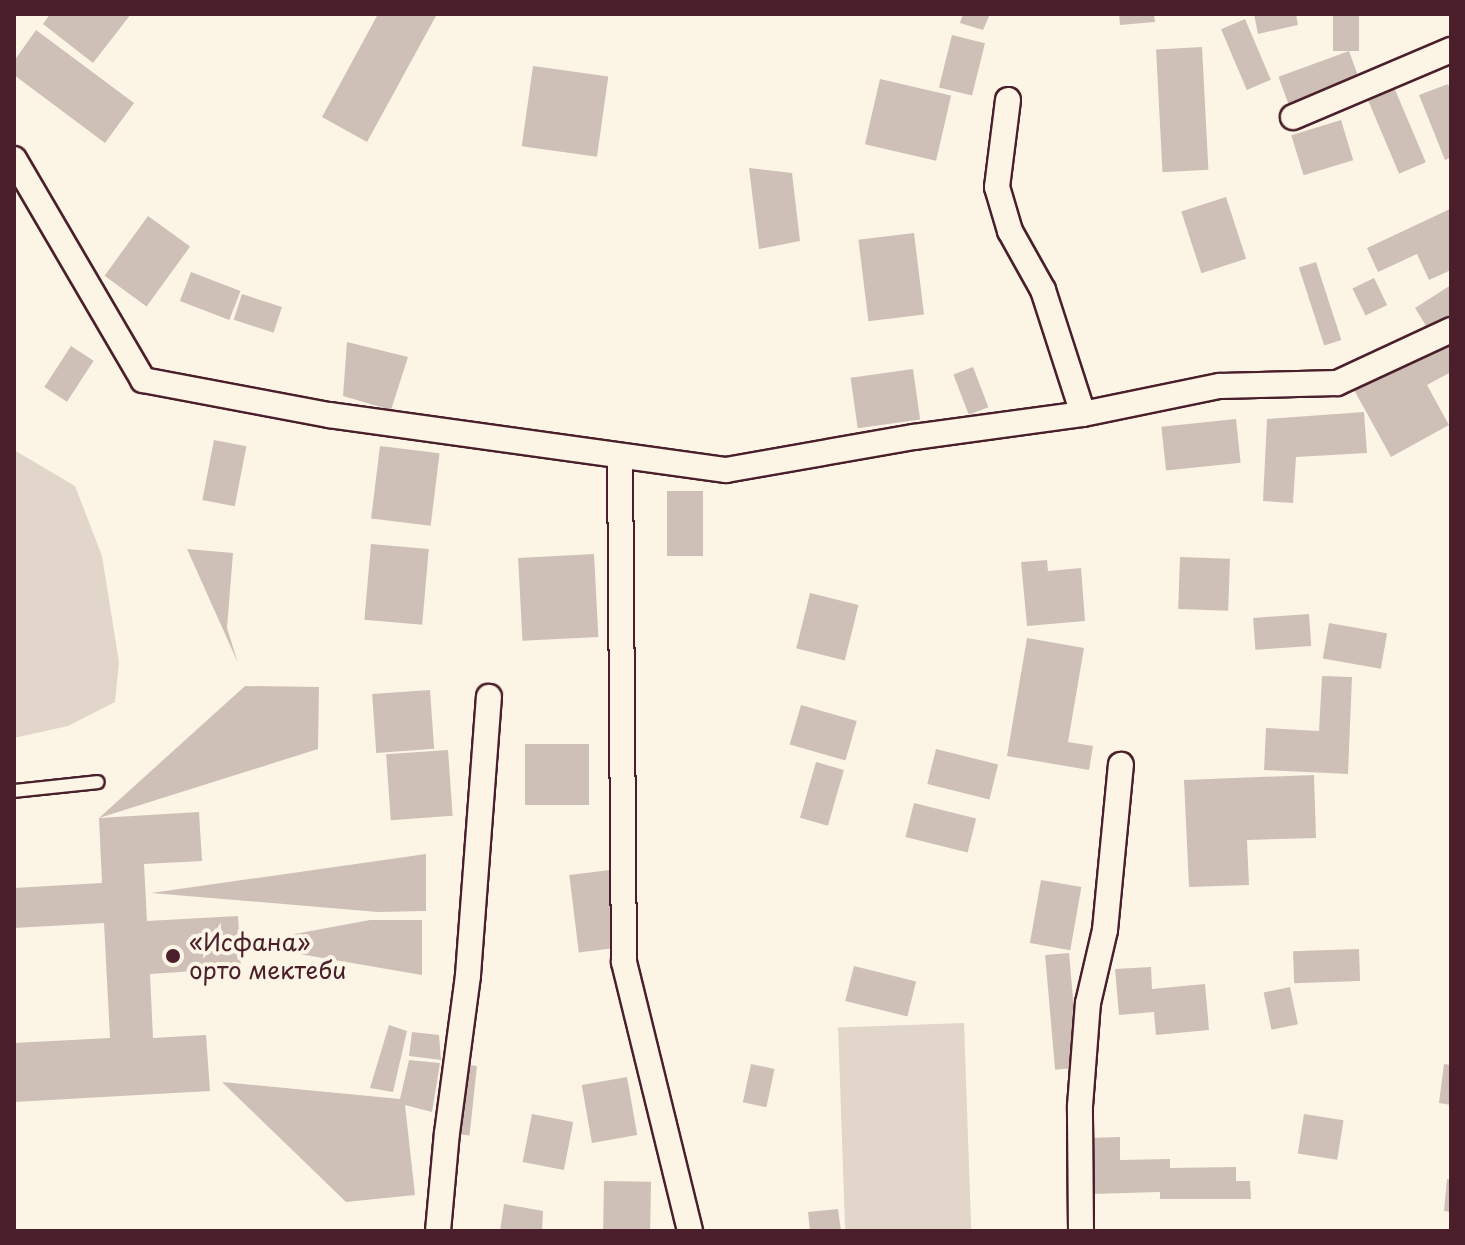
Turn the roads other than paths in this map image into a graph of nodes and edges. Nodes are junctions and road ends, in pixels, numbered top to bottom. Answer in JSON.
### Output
{"nodes":[{"id":1,"x":1451,"y":50,"type":"edge"},
{"id":2,"x":1008,"y":100,"type":"dead end"},
{"id":3,"x":1293,"y":117,"type":"dead end"},
{"id":4,"x":14,"y":159,"type":"edge"},
{"id":5,"x":1451,"y":330,"type":"edge"},
{"id":6,"x":1083,"y":414,"type":"junction"},
{"id":7,"x":620,"y":456,"type":"junction"},
{"id":8,"x":489,"y":697,"type":"dead end"},
{"id":9,"x":1121,"y":765,"type":"dead end"},
{"id":10,"x":98,"y":782,"type":"dead end"},
{"id":11,"x":14,"y":791,"type":"edge"},
{"id":12,"x":438,"y":1231,"type":"edge"},
{"id":13,"x":690,"y":1231,"type":"edge"},
{"id":14,"x":1081,"y":1231,"type":"edge"}],
"edges":[{"from":1,"to":3,"type":"street"},
{"from":2,"to":6,"type":"street"},
{"from":4,"to":7,"type":"street"},
{"from":5,"to":6,"type":"street"},
{"from":6,"to":7,"type":"street"},
{"from":7,"to":13,"type":"street"},
{"from":8,"to":12,"type":"street"},
{"from":9,"to":14,"type":"street"},
{"from":10,"to":11,"type":"lane"}]}
